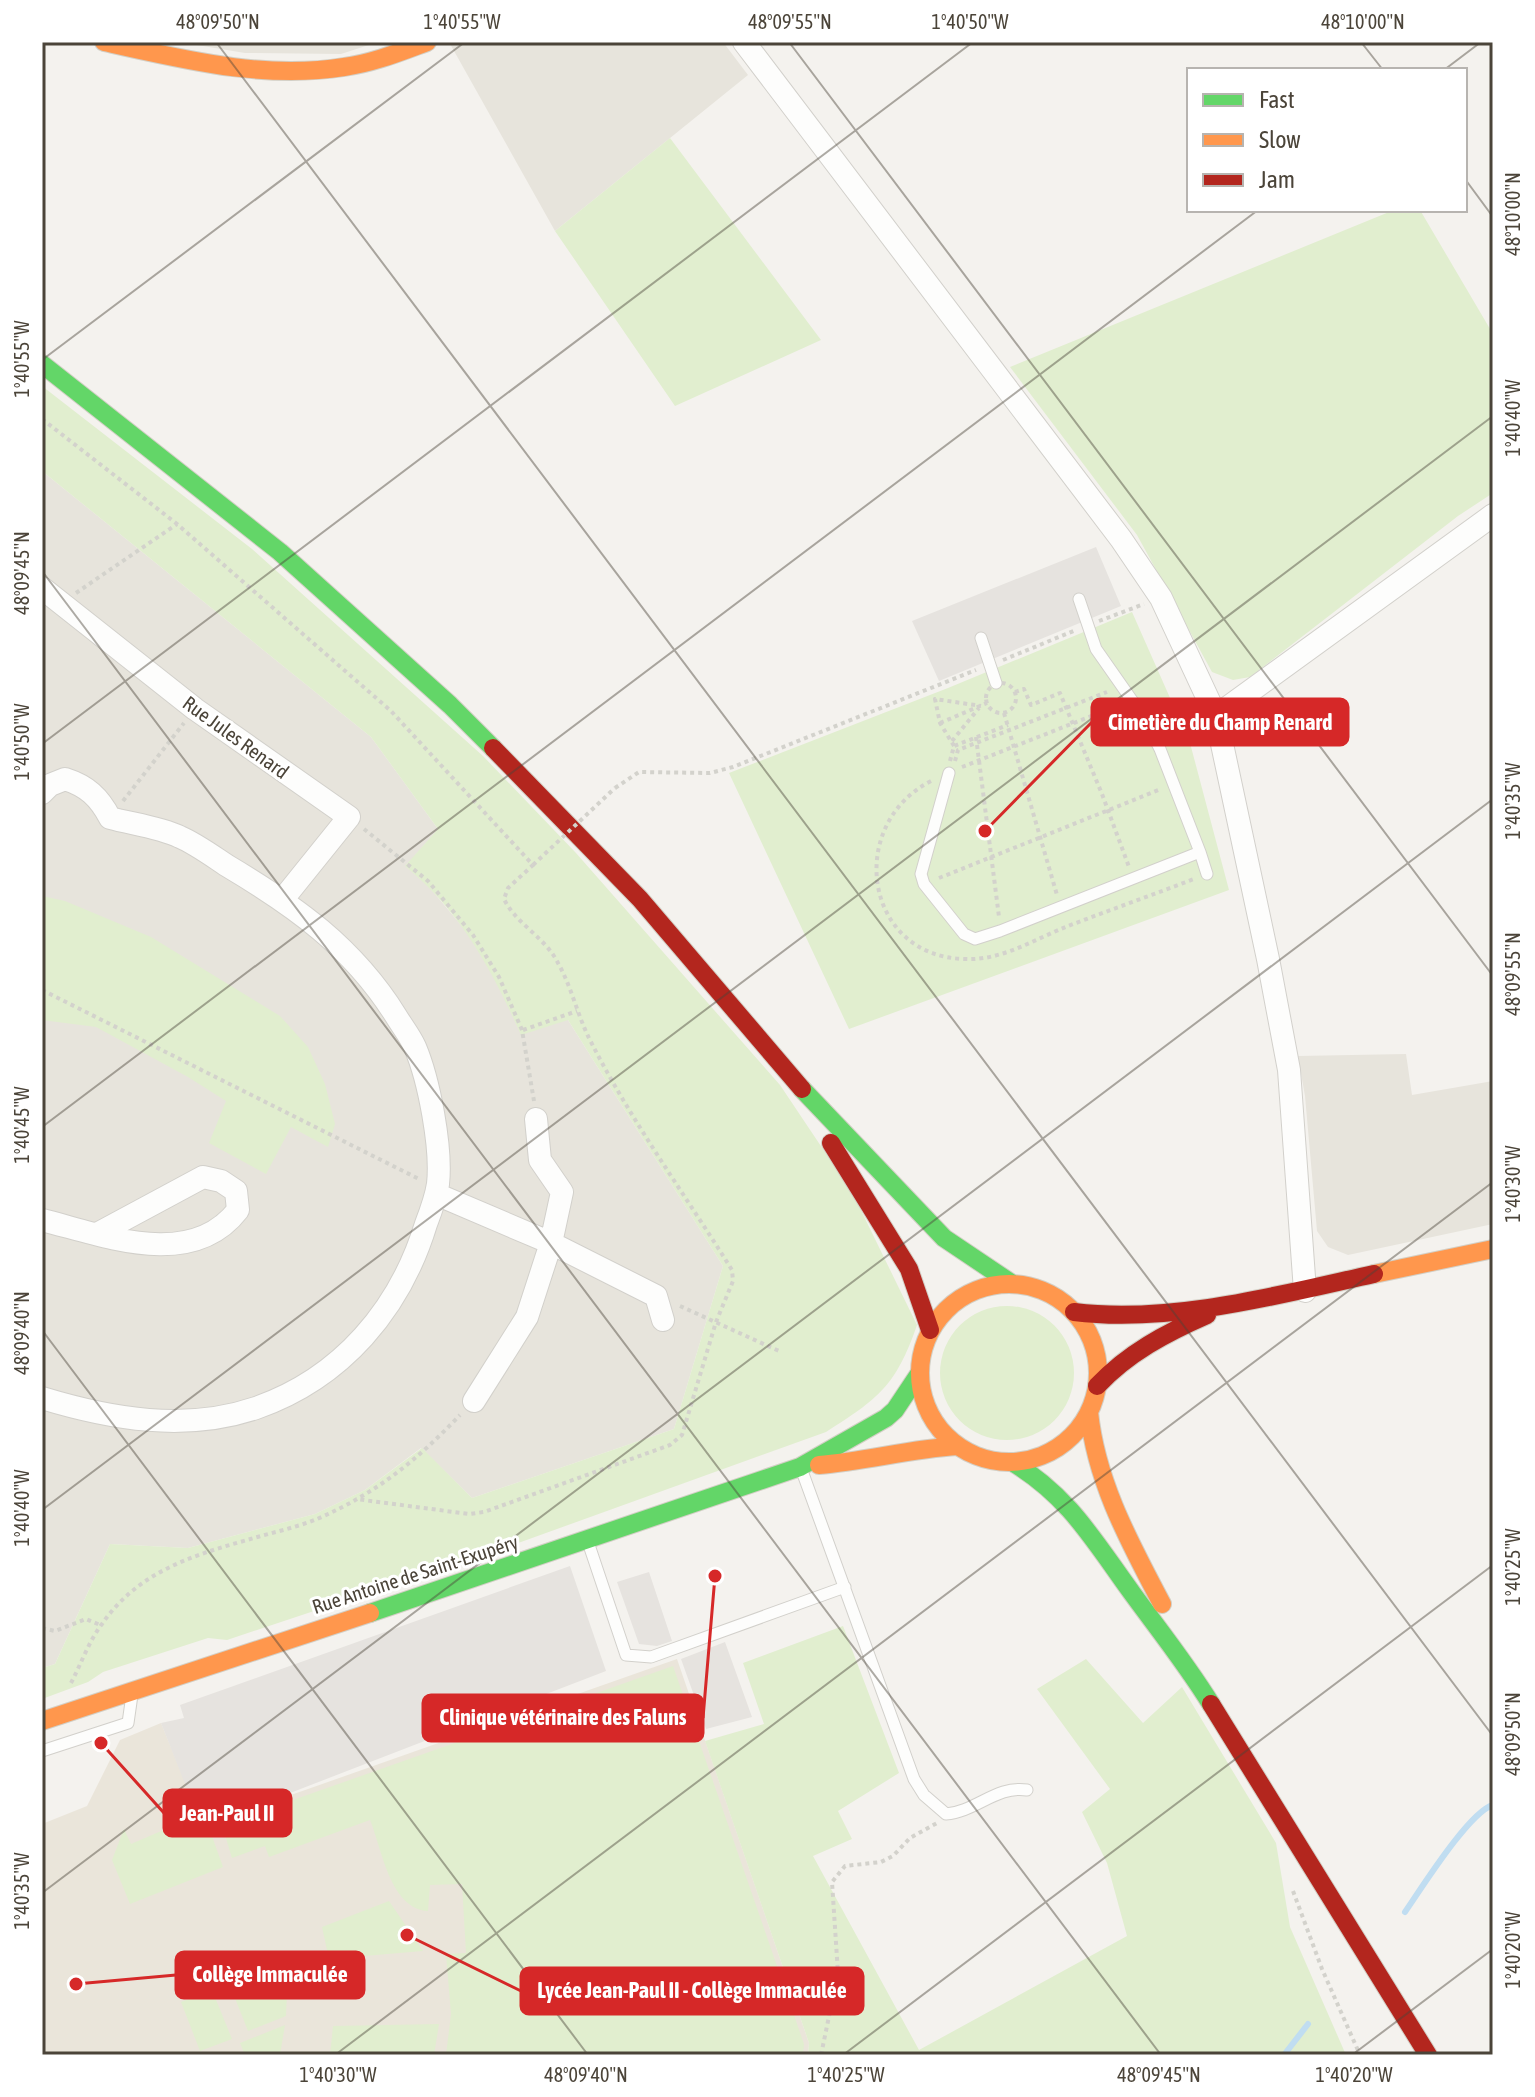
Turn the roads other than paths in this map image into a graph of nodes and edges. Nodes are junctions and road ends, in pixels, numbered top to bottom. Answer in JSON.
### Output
{"nodes":[{"id":1,"x":104,"y":42,"type":"edge"},
{"id":2,"x":427,"y":42,"type":"edge"},
{"id":3,"x":744,"y":42,"type":"edge"},
{"id":4,"x":44,"y":365,"type":"edge"},
{"id":5,"x":1493,"y":515,"type":"edge"},
{"id":6,"x":42,"y":588,"type":"edge"},
{"id":7,"x":1079,"y":599,"type":"dead end"},
{"id":8,"x":981,"y":638,"type":"dead end"},
{"id":9,"x":996,"y":683,"type":"dead end"},
{"id":10,"x":1216,"y":716,"type":"junction"},
{"id":11,"x":949,"y":773,"type":"road end"},
{"id":12,"x":42,"y":793,"type":"edge"},
{"id":13,"x":1200,"y":852,"type":"junction"},
{"id":14,"x":1207,"y":874,"type":"road end"},
{"id":15,"x":283,"y":899,"type":"junction"},
{"id":16,"x":793,"y":1080,"type":"junction"},
{"id":17,"x":536,"y":1119,"type":"road end"},
{"id":18,"x":436,"y":1194,"type":"junction"},
{"id":19,"x":42,"y":1220,"type":"edge"},
{"id":20,"x":97,"y":1234,"type":"junction"},
{"id":21,"x":551,"y":1243,"type":"junction"},
{"id":22,"x":1493,"y":1249,"type":"edge"},
{"id":23,"x":1011,"y":1283,"type":"junction"},
{"id":24,"x":1305,"y":1291,"type":"junction"},
{"id":25,"x":1231,"y":1305,"type":"junction"},
{"id":26,"x":1074,"y":1312,"type":"junction"},
{"id":27,"x":663,"y":1320,"type":"dead end"},
{"id":28,"x":930,"y":1330,"type":"junction"},
{"id":29,"x":919,"y":1374,"type":"junction"},
{"id":30,"x":1097,"y":1386,"type":"junction"},
{"id":31,"x":42,"y":1398,"type":"edge"},
{"id":32,"x":474,"y":1401,"type":"road end"},
{"id":33,"x":1089,"y":1412,"type":"junction"},
{"id":34,"x":957,"y":1446,"type":"junction"},
{"id":35,"x":1012,"y":1462,"type":"junction"},
{"id":36,"x":800,"y":1467,"type":"junction"},
{"id":37,"x":587,"y":1541,"type":"junction"},
{"id":38,"x":845,"y":1587,"type":"junction"},
{"id":39,"x":1189,"y":1668,"type":"junction"},
{"id":40,"x":132,"y":1692,"type":"junction"},
{"id":41,"x":42,"y":1721,"type":"edge"},
{"id":42,"x":42,"y":1751,"type":"edge"},
{"id":43,"x":1027,"y":1790,"type":"dead end"},
{"id":44,"x":1428,"y":2055,"type":"edge"}],
"edges":[{"from":1,"to":2,"type":"main road"},
{"from":3,"to":10,"type":"street"},
{"from":4,"to":16,"type":"main road"},
{"from":5,"to":10,"type":"street"},
{"from":6,"to":15,"type":"street","name":"Rue Jules Renard"},
{"from":7,"to":13,"type":"lane"},
{"from":8,"to":9,"type":"lane"},
{"from":10,"to":24,"type":"street"},
{"from":11,"to":13,"type":"lane"},
{"from":12,"to":15,"type":"street"},
{"from":13,"to":14,"type":"lane"},
{"from":15,"to":18,"type":"street"},
{"from":16,"to":23,"type":"main road"},
{"from":16,"to":28,"type":"main road"},
{"from":17,"to":21,"type":"street"},
{"from":18,"to":21,"type":"street"},
{"from":18,"to":31,"type":"street"},
{"from":19,"to":20,"type":"street"},
{"from":20,"to":20,"type":"street"},
{"from":21,"to":27,"type":"street"},
{"from":21,"to":32,"type":"street"},
{"from":22,"to":24,"type":"main road"},
{"from":23,"to":26,"type":"main road"},
{"from":23,"to":28,"type":"main road"},
{"from":24,"to":25,"type":"main road"},
{"from":25,"to":26,"type":"main road"},
{"from":25,"to":30,"type":"main road"},
{"from":26,"to":30,"type":"main road"},
{"from":28,"to":29,"type":"main road"},
{"from":29,"to":34,"type":"main road"},
{"from":29,"to":36,"type":"main road","name":"Rue Antoine de Saint-Exupéry"},
{"from":30,"to":33,"type":"main road"},
{"from":33,"to":35,"type":"main road"},
{"from":33,"to":39,"type":"main road"},
{"from":34,"to":35,"type":"main road"},
{"from":34,"to":36,"type":"main road","name":"Rue Antoine de Saint-Exupéry"},
{"from":35,"to":39,"type":"main road"},
{"from":36,"to":37,"type":"main road","name":"Rue Antoine de Saint-Exupéry"},
{"from":36,"to":38,"type":"lane"},
{"from":37,"to":38,"type":"lane"},
{"from":37,"to":40,"type":"main road","name":"Rue Antoine de Saint-Exupéry"},
{"from":38,"to":43,"type":"lane"},
{"from":39,"to":44,"type":"main road"},
{"from":40,"to":41,"type":"main road","name":"Rue Antoine de Saint-Exupéry"},
{"from":40,"to":42,"type":"lane"}]}
